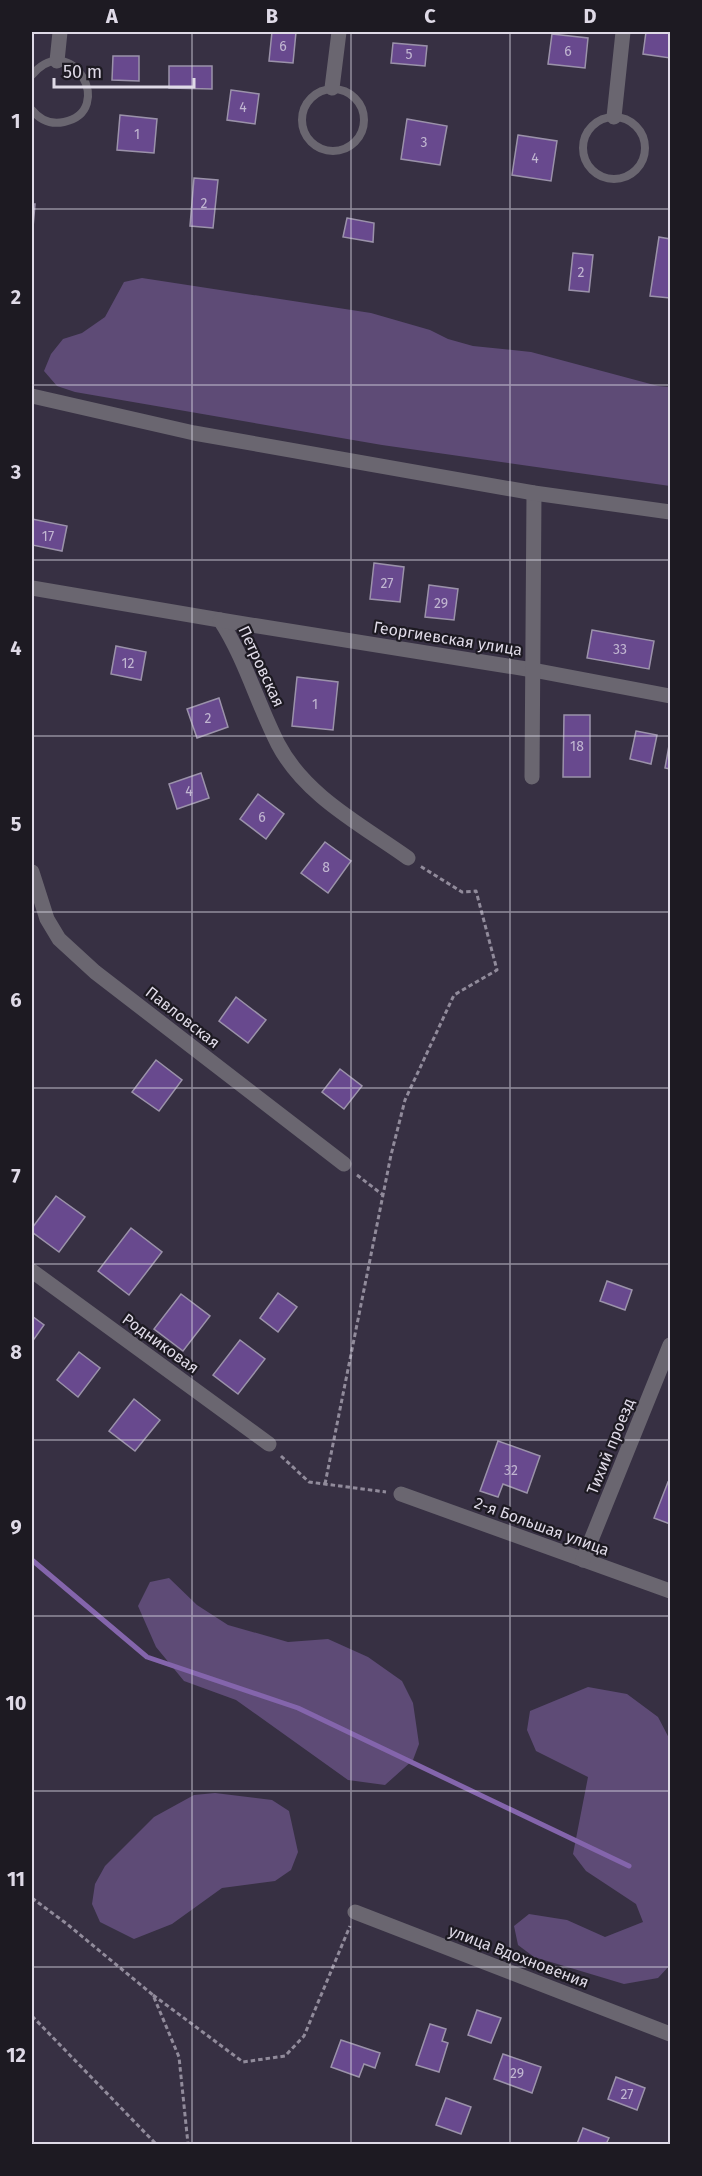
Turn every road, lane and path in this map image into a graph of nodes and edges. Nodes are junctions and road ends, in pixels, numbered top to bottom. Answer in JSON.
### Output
{"nodes":[{"id":1,"x":60,"y":32,"type":"edge"},
{"id":2,"x":339,"y":32,"type":"edge"},
{"id":3,"x":623,"y":32,"type":"edge"},
{"id":4,"x":57,"y":61,"type":"junction"},
{"id":5,"x":32,"y":75,"type":"edge"},
{"id":6,"x":332,"y":88,"type":"junction"},
{"id":7,"x":32,"y":110,"type":"edge"},
{"id":8,"x":614,"y":117,"type":"junction"},
{"id":9,"x":32,"y":396,"type":"edge"},
{"id":10,"x":534,"y":493,"type":"junction"},
{"id":11,"x":670,"y":512,"type":"edge"},
{"id":12,"x":32,"y":588,"type":"edge"},
{"id":13,"x":220,"y":620,"type":"junction"},
{"id":14,"x":533,"y":670,"type":"junction"},
{"id":15,"x":670,"y":696,"type":"edge"},
{"id":16,"x":532,"y":777,"type":"dead end"},
{"id":17,"x":408,"y":858,"type":"joint"},
{"id":18,"x":32,"y":872,"type":"edge"},
{"id":19,"x":344,"y":1164,"type":"joint"},
{"id":20,"x":383,"y":1195,"type":"junction"},
{"id":21,"x":32,"y":1271,"type":"edge"},
{"id":22,"x":670,"y":1345,"type":"edge"},
{"id":23,"x":269,"y":1444,"type":"joint"},
{"id":24,"x":325,"y":1484,"type":"junction"},
{"id":25,"x":401,"y":1494,"type":"joint"},
{"id":26,"x":583,"y":1560,"type":"junction"},
{"id":27,"x":670,"y":1591,"type":"edge"},
{"id":28,"x":32,"y":1898,"type":"edge"},
{"id":29,"x":355,"y":1912,"type":"joint"},
{"id":30,"x":153,"y":1995,"type":"junction"},
{"id":31,"x":32,"y":2016,"type":"edge"},
{"id":32,"x":670,"y":2034,"type":"edge"},
{"id":33,"x":156,"y":2145,"type":"edge"},
{"id":34,"x":188,"y":2145,"type":"edge"}],
"edges":[{"from":1,"to":4,"type":"street"},
{"from":2,"to":6,"type":"street"},
{"from":3,"to":8,"type":"street"},
{"from":4,"to":5,"type":"lane"},
{"from":4,"to":7,"type":"lane"},
{"from":6,"to":6,"type":"lane"},
{"from":8,"to":8,"type":"lane"},
{"from":9,"to":10,"type":"street"},
{"from":10,"to":11,"type":"street"},
{"from":10,"to":14,"type":"street"},
{"from":12,"to":13,"type":"street","name":"Петровская"},
{"from":13,"to":14,"type":"street","name":"Георгиевская улица"},
{"from":13,"to":17,"type":"street","name":"Петровская"},
{"from":14,"to":15,"type":"street","name":"Георгиевская улица"},
{"from":14,"to":16,"type":"street"},
{"from":17,"to":20,"type":"path"},
{"from":18,"to":19,"type":"street","name":"Павловская"},
{"from":19,"to":20,"type":"path"},
{"from":20,"to":24,"type":"path"},
{"from":21,"to":23,"type":"street","name":"Родниковая"},
{"from":22,"to":26,"type":"street","name":"Тихий проезд"},
{"from":23,"to":24,"type":"path"},
{"from":24,"to":25,"type":"path"},
{"from":25,"to":26,"type":"street","name":"2-я Большая улица"},
{"from":26,"to":27,"type":"street","name":"2-я Большая улица"},
{"from":28,"to":30,"type":"path"},
{"from":29,"to":30,"type":"path"},
{"from":29,"to":32,"type":"street","name":"улица Вдохновения"},
{"from":30,"to":34,"type":"path"},
{"from":31,"to":33,"type":"path"}]}
